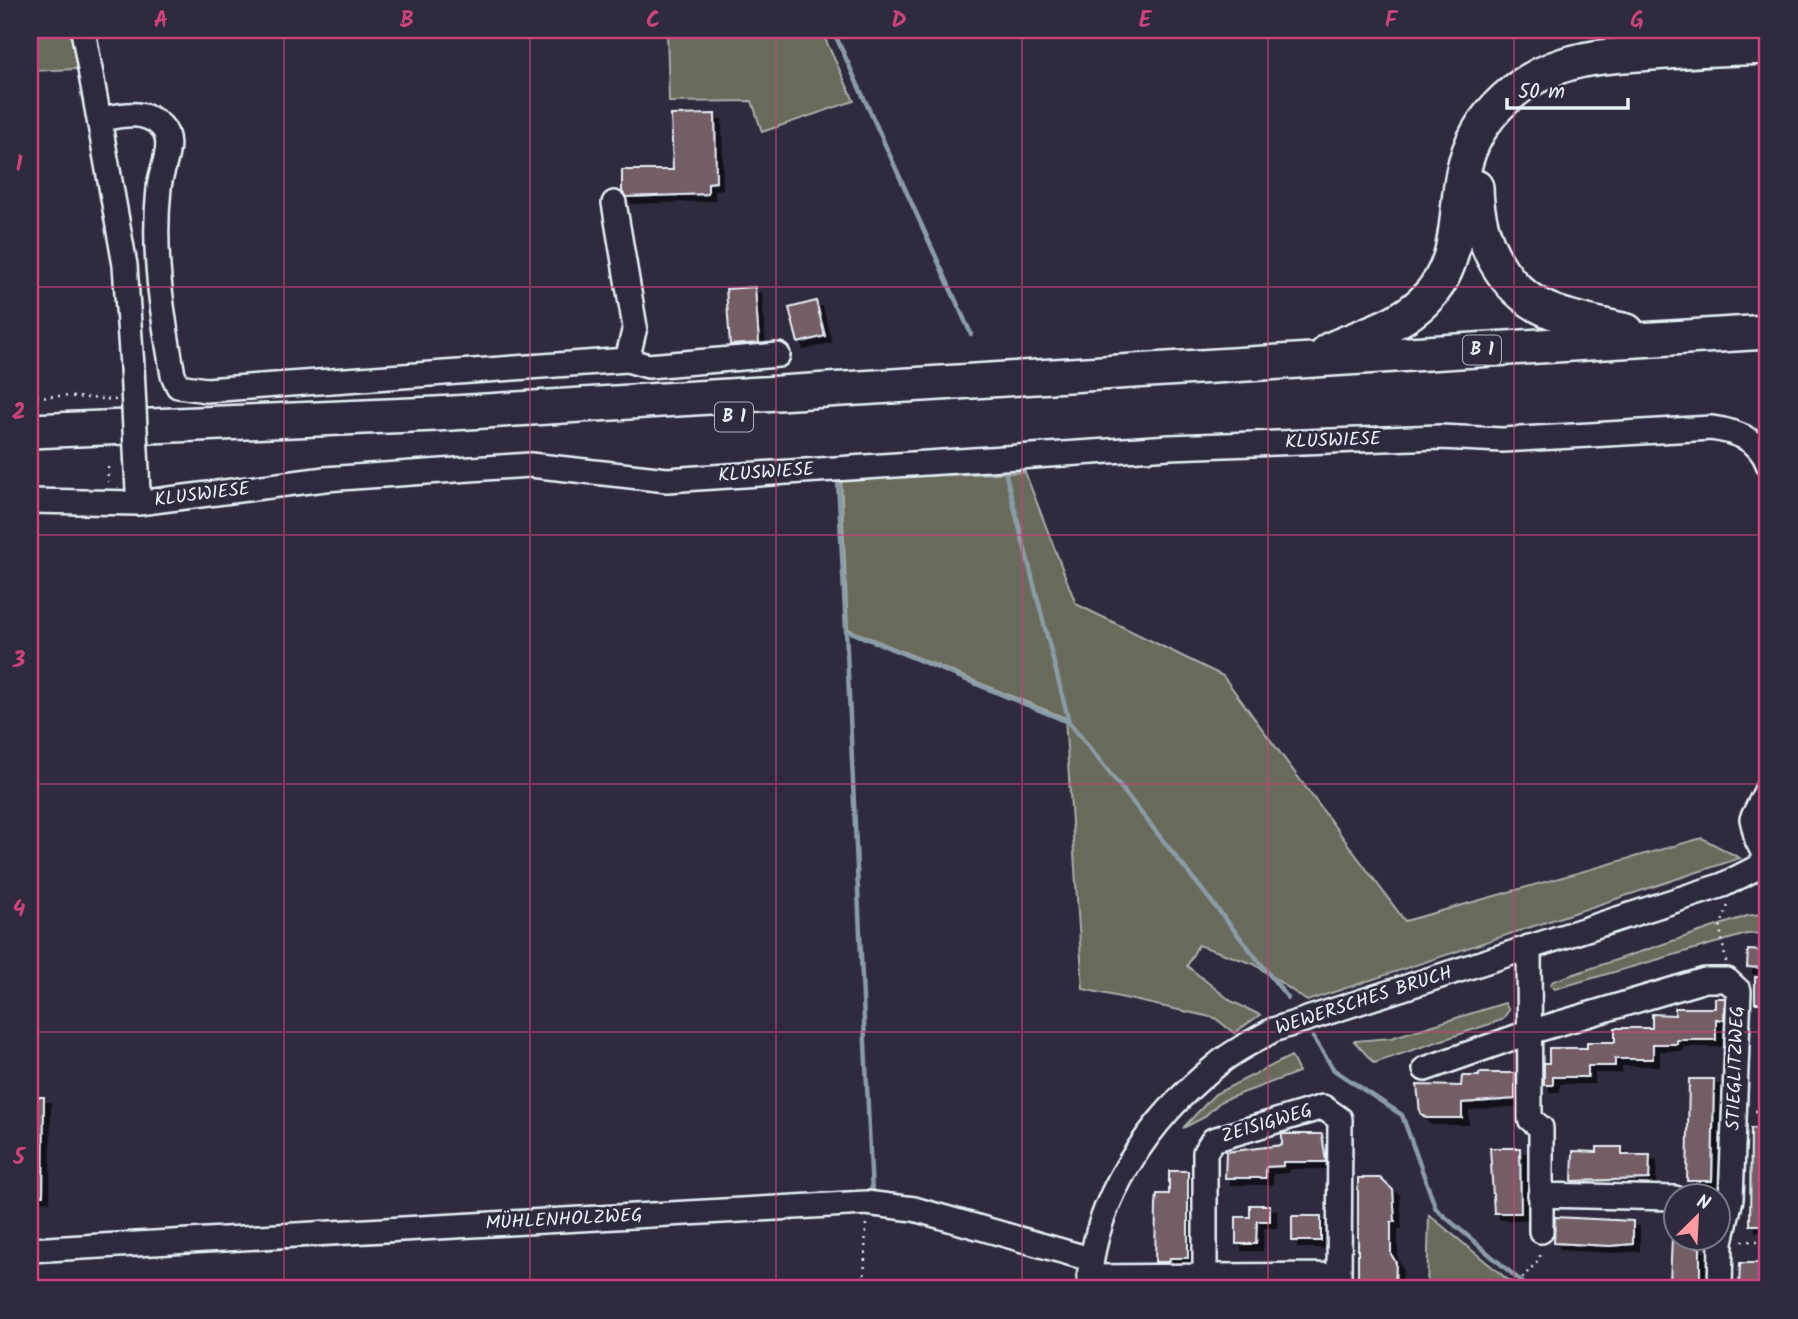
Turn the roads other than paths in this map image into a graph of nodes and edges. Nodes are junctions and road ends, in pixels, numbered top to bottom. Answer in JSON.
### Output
{"nodes":[{"id":1,"x":83,"y":30,"type":"edge"},
{"id":2,"x":1727,"y":39,"type":"edge"},
{"id":3,"x":1768,"y":47,"type":"edge"},
{"id":4,"x":1768,"y":69,"type":"edge"},
{"id":5,"x":100,"y":119,"type":"junction"},
{"id":6,"x":614,"y":203,"type":"dead end"},
{"id":7,"x":1768,"y":332,"type":"edge"},
{"id":8,"x":1660,"y":339,"type":"junction"},
{"id":9,"x":1768,"y":354,"type":"edge"},
{"id":10,"x":778,"y":355,"type":"dead end"},
{"id":11,"x":627,"y":360,"type":"junction"},
{"id":12,"x":1303,"y":362,"type":"junction"},
{"id":13,"x":30,"y":431,"type":"edge"},
{"id":14,"x":30,"y":452,"type":"edge"},
{"id":15,"x":1768,"y":464,"type":"edge"},
{"id":16,"x":138,"y":497,"type":"junction"},
{"id":17,"x":30,"y":501,"type":"edge"},
{"id":18,"x":1768,"y":787,"type":"edge"},
{"id":19,"x":1768,"y":862,"type":"edge"},
{"id":20,"x":1529,"y":947,"type":"junction"},
{"id":21,"x":1530,"y":1032,"type":"junction"},
{"id":22,"x":1425,"y":1069,"type":"dead end"},
{"id":23,"x":1725,"y":1182,"type":"edge"},
{"id":24,"x":1540,"y":1195,"type":"junction"},
{"id":25,"x":1661,"y":1198,"type":"edge"},
{"id":26,"x":1541,"y":1231,"type":"road end"},
{"id":27,"x":30,"y":1250,"type":"edge"},
{"id":28,"x":1721,"y":1252,"type":"edge"},
{"id":29,"x":1089,"y":1275,"type":"edge"},
{"id":30,"x":1205,"y":1276,"type":"junction"},
{"id":31,"x":1338,"y":1282,"type":"edge"},
{"id":32,"x":1720,"y":1289,"type":"edge"}],
"edges":[{"from":1,"to":5,"type":"street","name":"KLUSWIESE"},
{"from":2,"to":3,"type":"highway"},
{"from":2,"to":12,"type":"highway"},
{"from":4,"to":8,"type":"highway"},
{"from":5,"to":11,"type":"street"},
{"from":5,"to":16,"type":"street","name":"KLUSWIESE","bridge":true},
{"from":6,"to":11,"type":"street"},
{"from":7,"to":8,"type":"highway","number":"B 1"},
{"from":8,"to":12,"type":"highway","number":"B 1"},
{"from":9,"to":14,"type":"highway","number":"B 1"},
{"from":10,"to":11,"type":"street"},
{"from":12,"to":13,"type":"highway","number":"B 1"},
{"from":15,"to":16,"type":"street","name":"KLUSWIESE"},
{"from":16,"to":17,"type":"street"},
{"from":18,"to":19,"type":"street"},
{"from":19,"to":20,"type":"street","name":"WEWERSCHES BRUCH"},
{"from":20,"to":21,"type":"street"},
{"from":20,"to":29,"type":"street","name":"WEWERSCHES BRUCH"},
{"from":21,"to":22,"type":"street","name":"STIEGLITZWEG"},
{"from":21,"to":23,"type":"street","name":"STIEGLITZWEG"},
{"from":21,"to":24,"type":"street"},
{"from":24,"to":25,"type":"street"},
{"from":24,"to":26,"type":"street"},
{"from":27,"to":29,"type":"street","name":"MÜHLENHOLZWEG"},
{"from":28,"to":32,"type":"street","name":"STIEGLITZWEG"},
{"from":29,"to":30,"type":"street","name":"ZEISIGWEG"},
{"from":30,"to":31,"type":"street","name":"ZEISIGWEG"},
{"from":30,"to":31,"type":"street","name":"ZEISIGWEG"}]}
